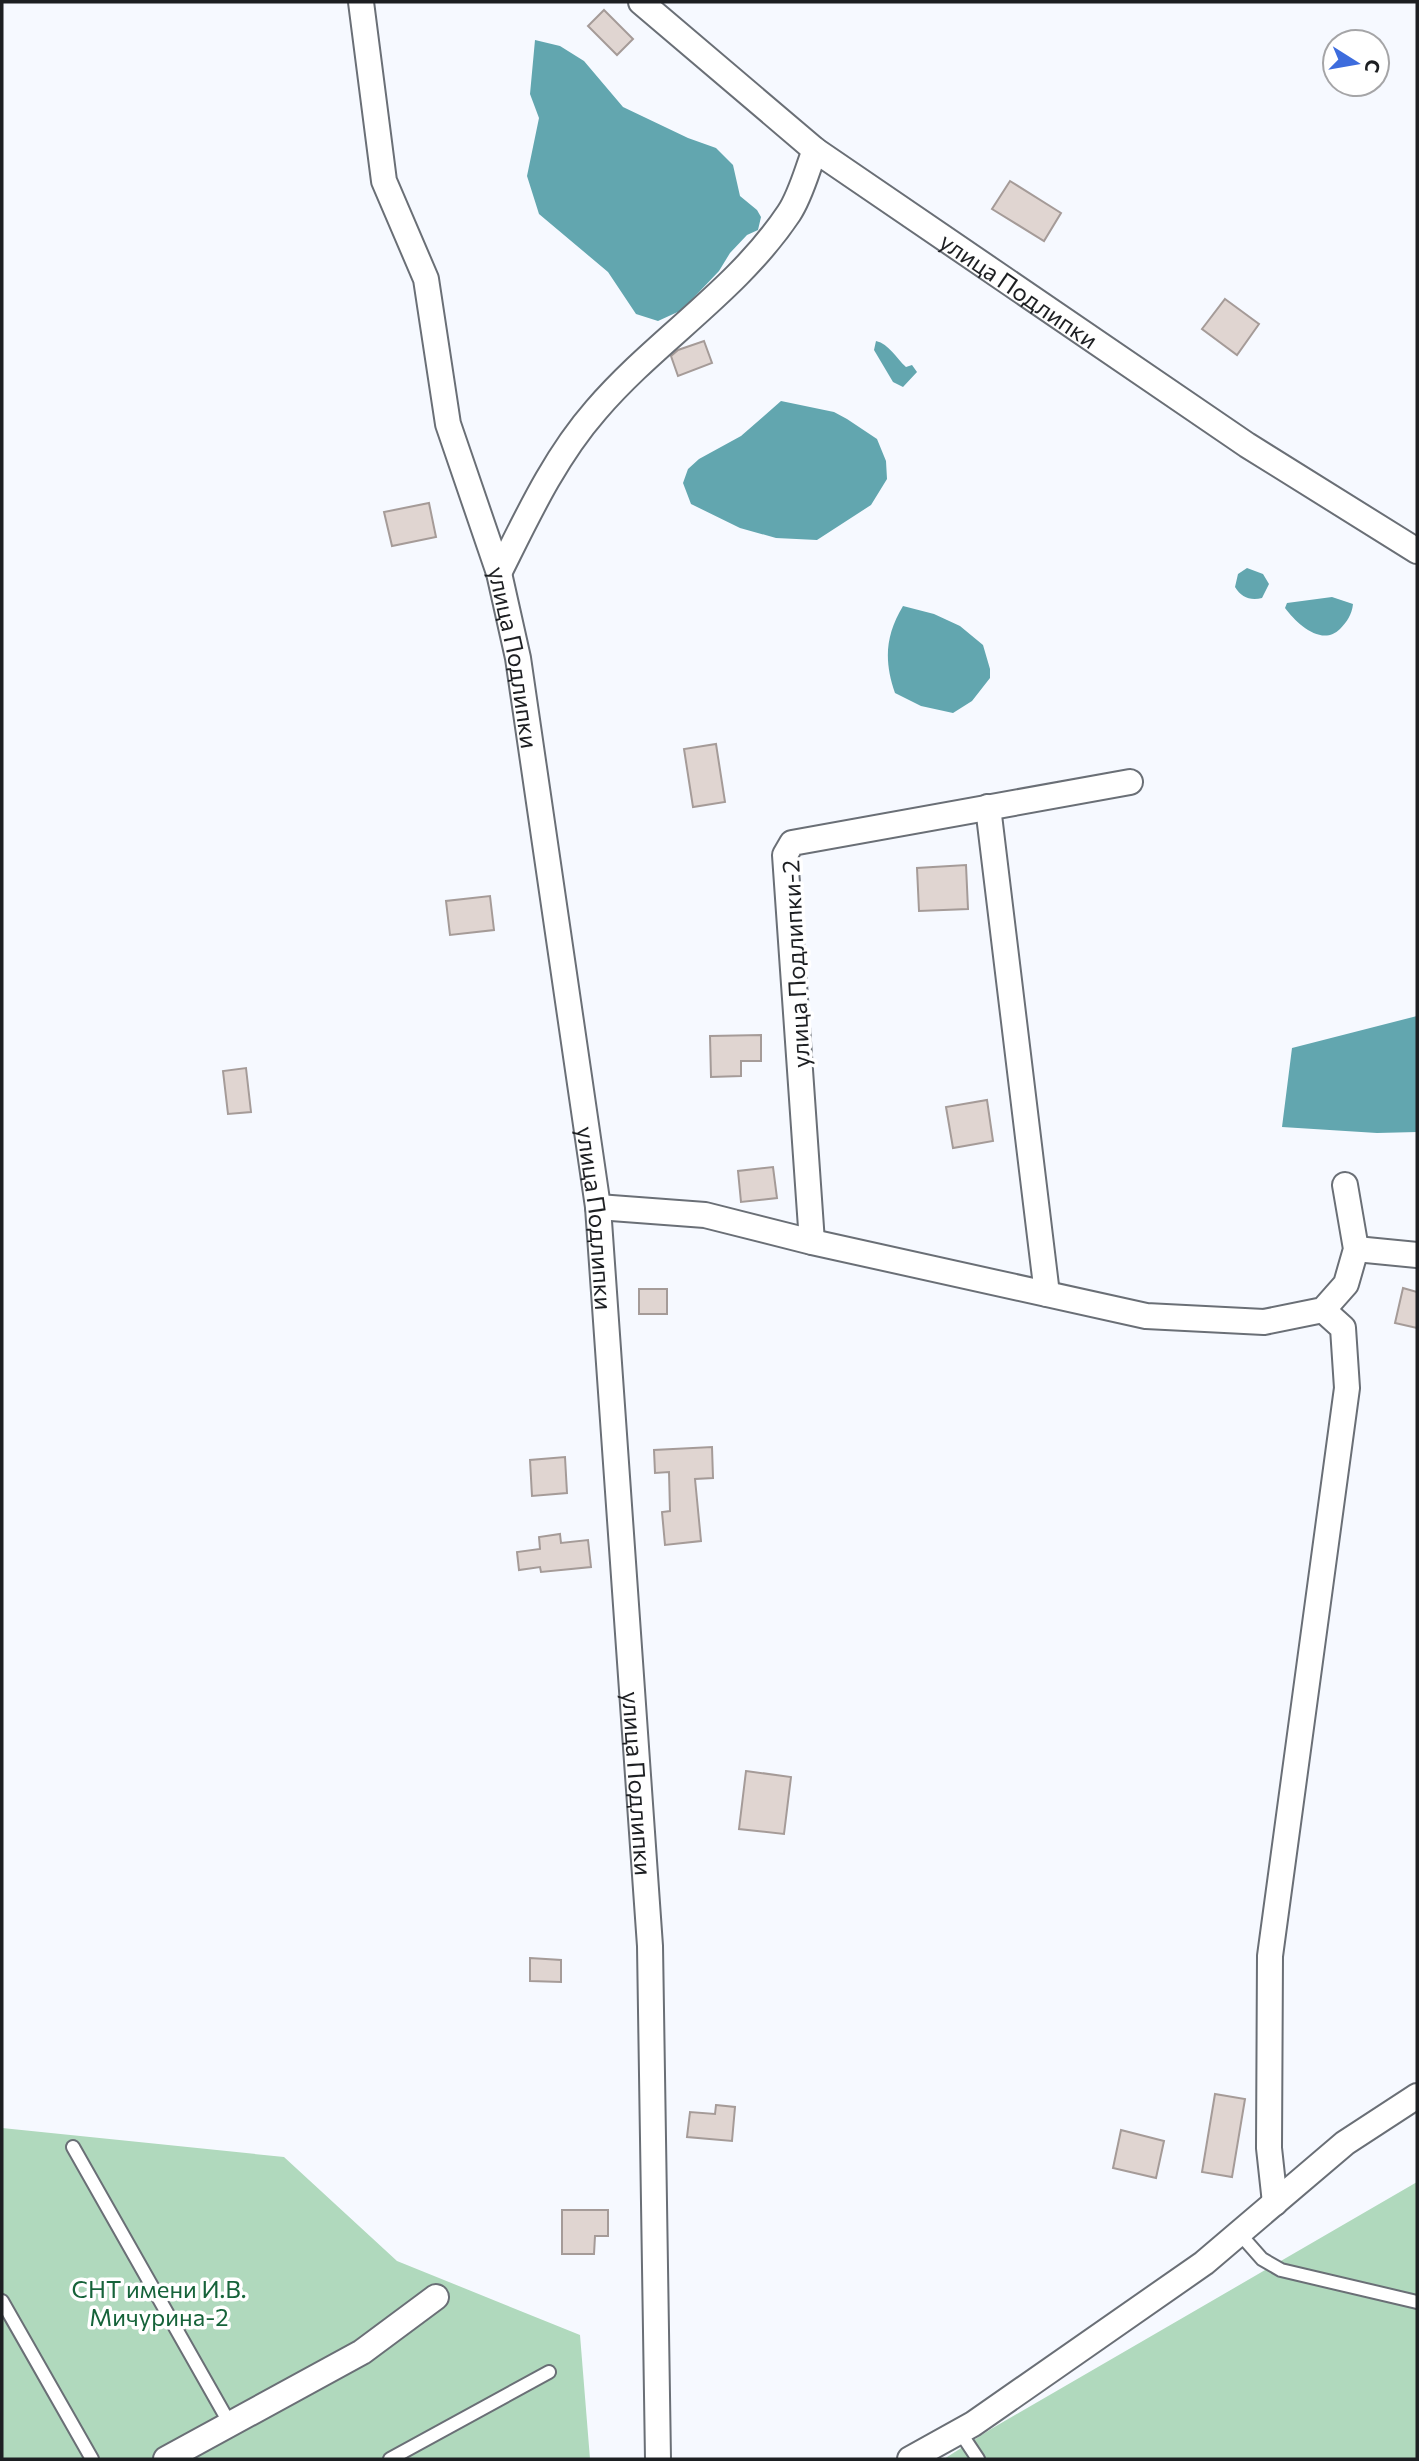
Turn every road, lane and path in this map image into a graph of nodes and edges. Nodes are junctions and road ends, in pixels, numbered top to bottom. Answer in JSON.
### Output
{"nodes":[{"id":1,"x":361,"y":2,"type":"edge"},
{"id":2,"x":641,"y":2,"type":"edge"},
{"id":3,"x":815,"y":150,"type":"junction"},
{"id":4,"x":1417,"y":551,"type":"edge"},
{"id":5,"x":499,"y":573,"type":"junction"},
{"id":6,"x":1130,"y":782,"type":"dead end"},
{"id":7,"x":988,"y":807,"type":"junction"},
{"id":8,"x":1345,"y":1185,"type":"dead end"},
{"id":9,"x":598,"y":1207,"type":"junction"},
{"id":10,"x":812,"y":1242,"type":"junction"},
{"id":11,"x":1356,"y":1249,"type":"junction"},
{"id":12,"x":1417,"y":1255,"type":"edge"},
{"id":13,"x":1047,"y":1294,"type":"junction"},
{"id":14,"x":1323,"y":1310,"type":"junction"},
{"id":15,"x":1417,"y":2096,"type":"edge"},
{"id":16,"x":73,"y":2147,"type":"dead end"},
{"id":17,"x":1275,"y":2203,"type":"junction"},
{"id":18,"x":1239,"y":2233,"type":"junction"},
{"id":19,"x":436,"y":2297,"type":"dead end"},
{"id":20,"x":2,"y":2301,"type":"edge"},
{"id":21,"x":1417,"y":2302,"type":"edge"},
{"id":22,"x":549,"y":2372,"type":"dead end"},
{"id":23,"x":230,"y":2424,"type":"junction"},
{"id":24,"x":960,"y":2432,"type":"junction"},
{"id":25,"x":92,"y":2459,"type":"edge"},
{"id":26,"x":166,"y":2459,"type":"edge"},
{"id":27,"x":390,"y":2459,"type":"edge"},
{"id":28,"x":659,"y":2459,"type":"edge"},
{"id":29,"x":910,"y":2459,"type":"edge"},
{"id":30,"x":978,"y":2459,"type":"edge"}],
"edges":[{"from":1,"to":5,"type":"street","name":"улица Подлипки"},
{"from":2,"to":3,"type":"street","name":"улица Подлипки"},
{"from":3,"to":4,"type":"street","name":"улица Подлипки"},
{"from":3,"to":5,"type":"street"},
{"from":5,"to":9,"type":"street","name":"улица Подлипки"},
{"from":6,"to":7,"type":"street","name":"улица Подлипки-2"},
{"from":7,"to":10,"type":"street","name":"улица Подлипки-2"},
{"from":7,"to":13,"type":"street"},
{"from":8,"to":11,"type":"street"},
{"from":9,"to":10,"type":"street"},
{"from":9,"to":28,"type":"street","name":"улица Подлипки"},
{"from":10,"to":13,"type":"street"},
{"from":11,"to":12,"type":"street"},
{"from":11,"to":14,"type":"street"},
{"from":13,"to":14,"type":"street"},
{"from":14,"to":17,"type":"street"},
{"from":15,"to":17,"type":"street"},
{"from":16,"to":23,"type":"lane"},
{"from":17,"to":18,"type":"street"},
{"from":18,"to":21,"type":"lane"},
{"from":18,"to":24,"type":"street"},
{"from":19,"to":23,"type":"street"},
{"from":20,"to":25,"type":"lane"},
{"from":22,"to":27,"type":"lane"},
{"from":23,"to":26,"type":"street"},
{"from":24,"to":29,"type":"street"},
{"from":24,"to":30,"type":"lane"}]}
